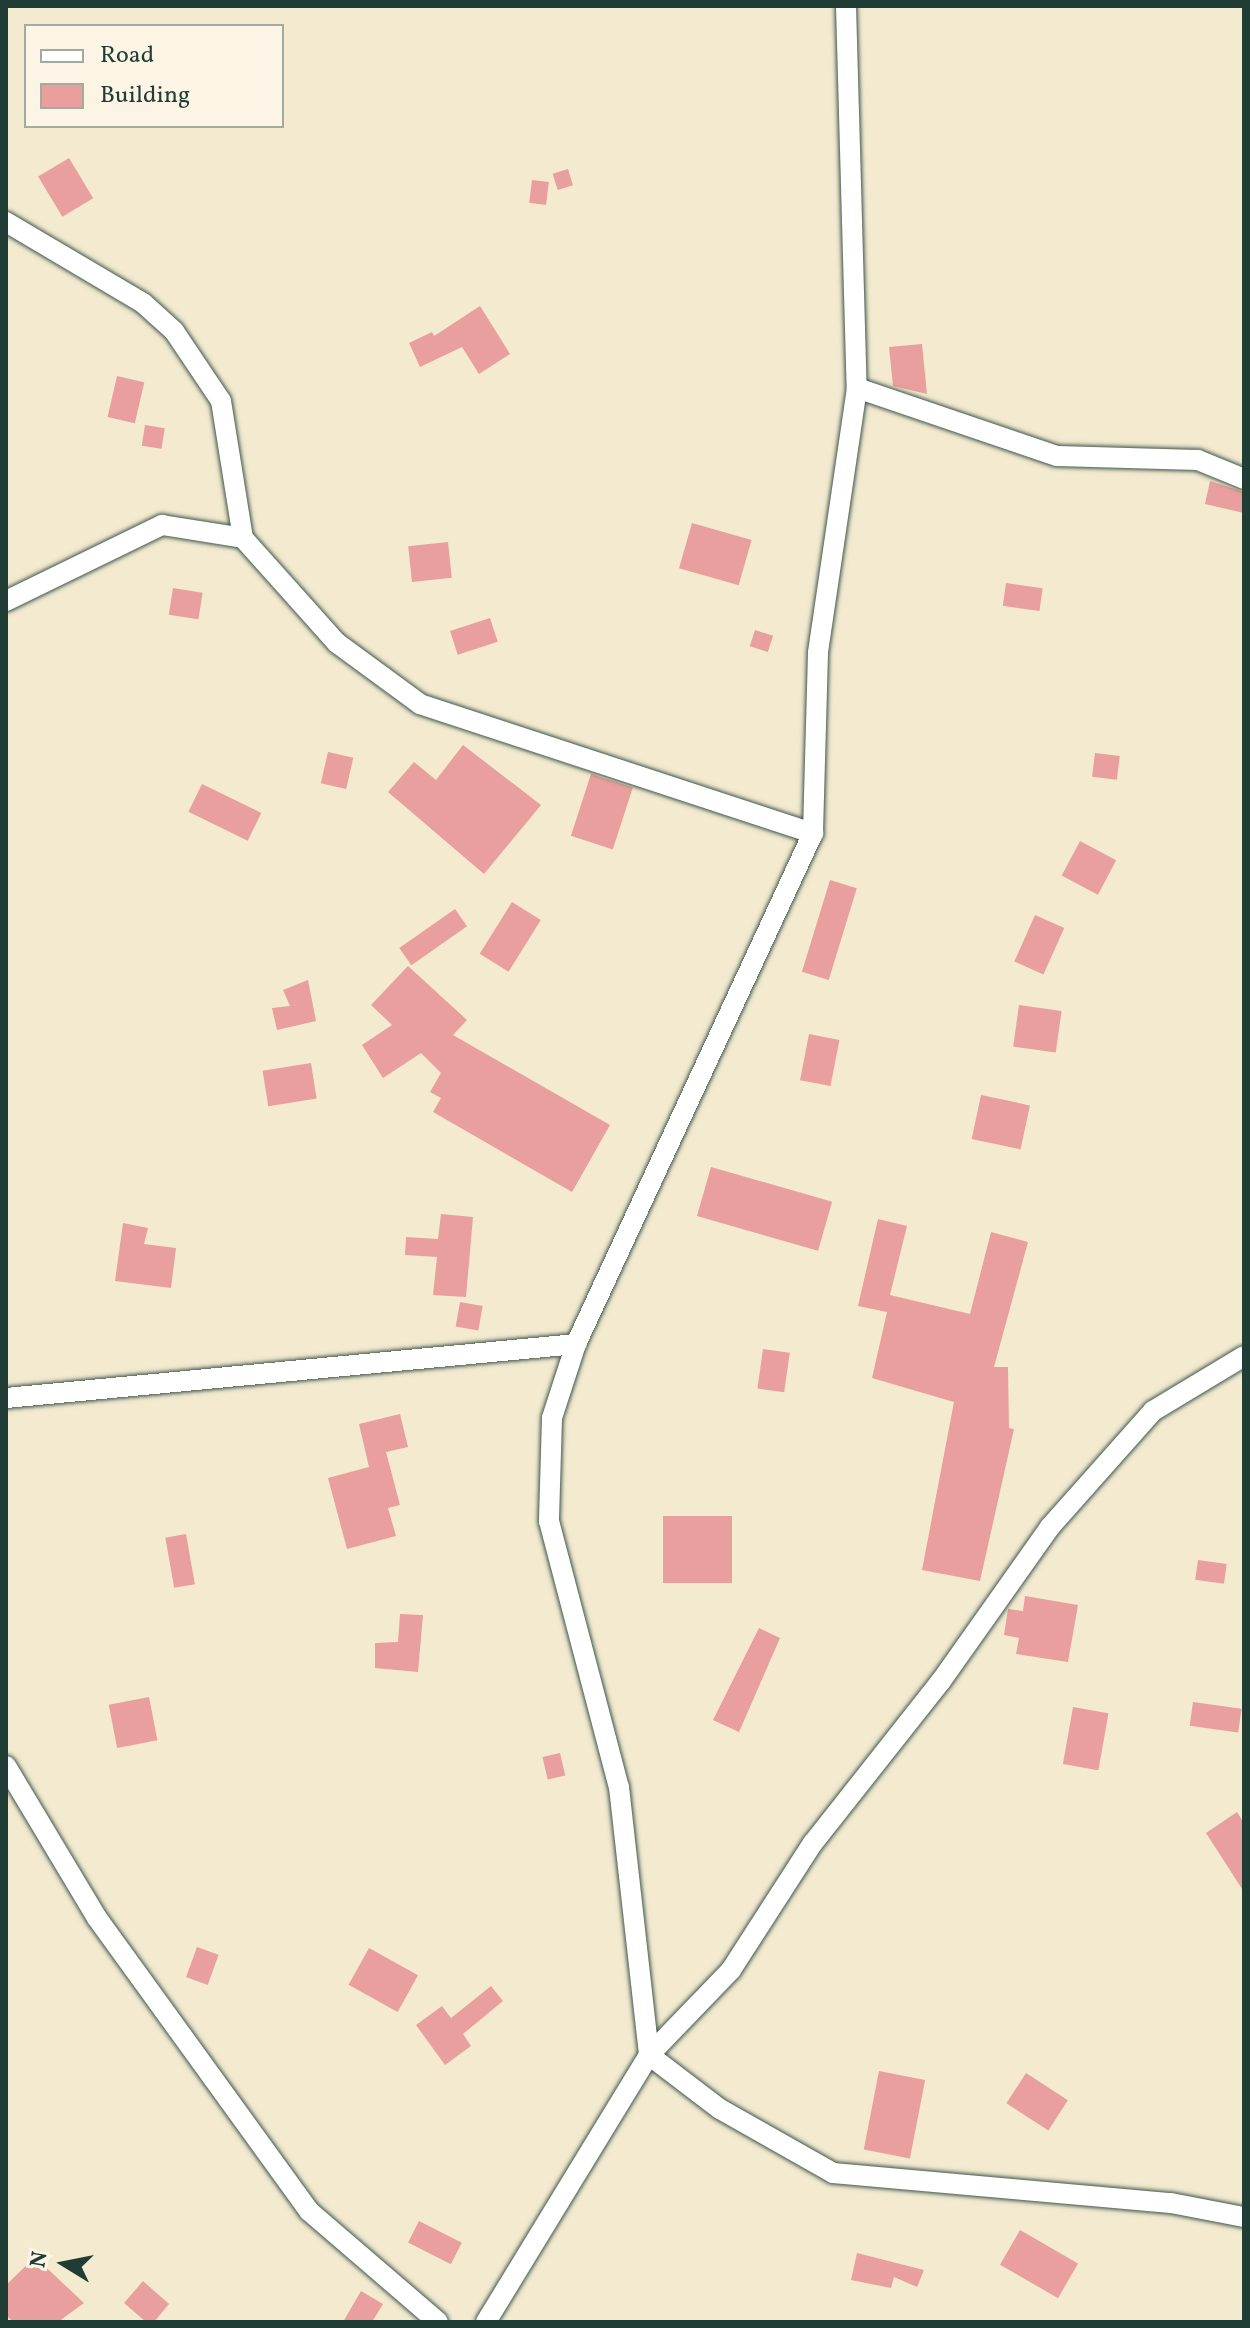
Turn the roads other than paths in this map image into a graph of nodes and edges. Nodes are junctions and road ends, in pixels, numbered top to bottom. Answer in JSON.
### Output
{"nodes":[{"id":1,"x":846,"y":6,"type":"edge"},
{"id":2,"x":6,"y":222,"type":"edge"},
{"id":3,"x":857,"y":388,"type":"junction"},
{"id":4,"x":1244,"y":479,"type":"edge"},
{"id":5,"x":243,"y":538,"type":"junction"},
{"id":6,"x":6,"y":601,"type":"edge"},
{"id":7,"x":813,"y":833,"type":"junction"},
{"id":8,"x":576,"y":1344,"type":"junction"},
{"id":9,"x":1244,"y":1356,"type":"edge"},
{"id":10,"x":6,"y":1398,"type":"edge"},
{"id":11,"x":6,"y":1766,"type":"edge"},
{"id":12,"x":649,"y":2055,"type":"junction"},
{"id":13,"x":1244,"y":2217,"type":"edge"},
{"id":14,"x":438,"y":2322,"type":"edge"},
{"id":15,"x":486,"y":2322,"type":"edge"}],
"edges":[{"from":1,"to":3,"type":"street"},
{"from":2,"to":5,"type":"street"},
{"from":3,"to":4,"type":"street"},
{"from":3,"to":7,"type":"street"},
{"from":5,"to":6,"type":"street"},
{"from":5,"to":7,"type":"street"},
{"from":7,"to":8,"type":"street"},
{"from":8,"to":10,"type":"street"},
{"from":8,"to":12,"type":"street"},
{"from":9,"to":12,"type":"street"},
{"from":11,"to":14,"type":"street"},
{"from":12,"to":13,"type":"street"},
{"from":12,"to":15,"type":"street"}]}
